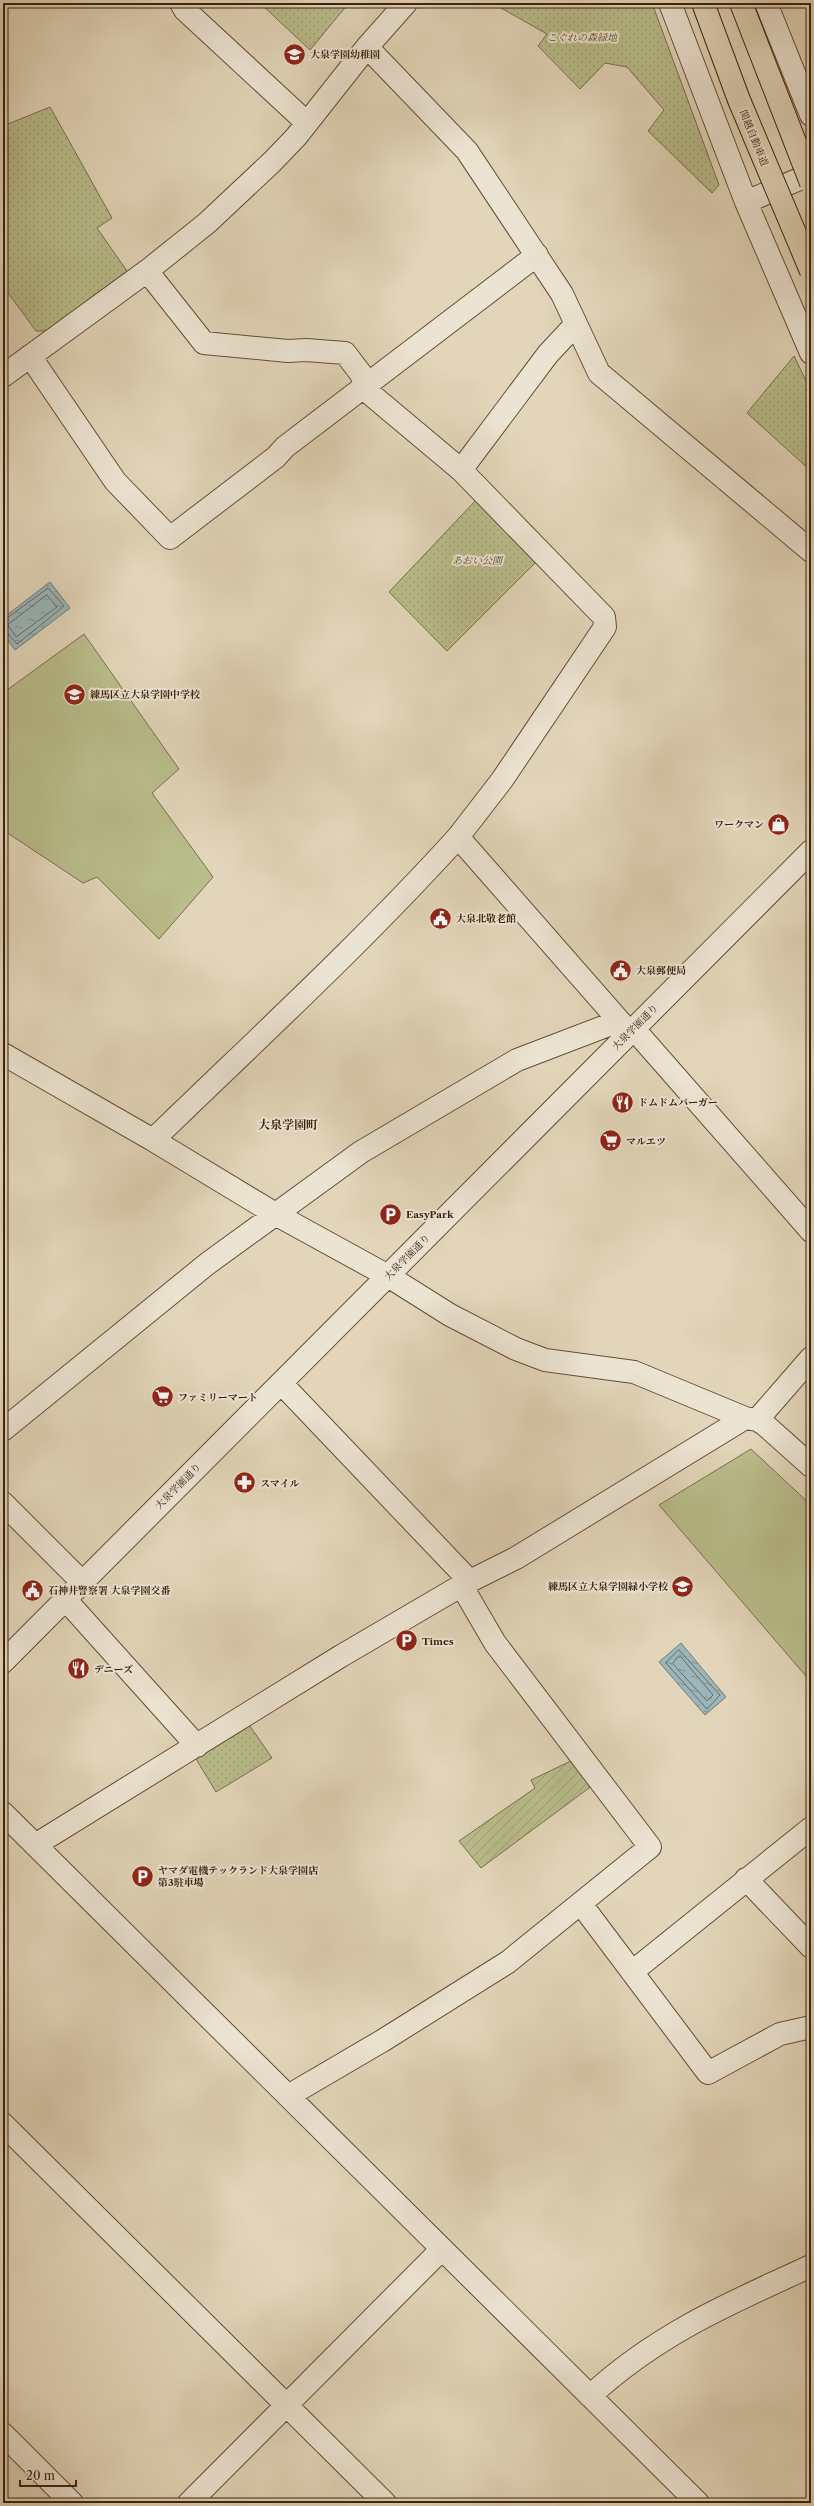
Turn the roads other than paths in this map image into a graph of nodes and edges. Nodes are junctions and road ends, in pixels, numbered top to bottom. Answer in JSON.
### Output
{"nodes":[{"id":1,"x":182,"y":3,"type":"edge"},
{"id":2,"x":670,"y":3,"type":"edge"},
{"id":3,"x":702,"y":3,"type":"edge"},
{"id":4,"x":741,"y":3,"type":"edge"},
{"id":5,"x":766,"y":3,"type":"edge"},
{"id":6,"x":398,"y":7,"type":"edge"},
{"id":7,"x":367,"y":47,"type":"junction"},
{"id":8,"x":811,"y":115,"type":"edge"},
{"id":9,"x":306,"y":122,"type":"junction"},
{"id":10,"x":811,"y":174,"type":"edge"},
{"id":11,"x":811,"y":183,"type":"edge"},
{"id":12,"x":746,"y":202,"type":"junction"},
{"id":13,"x":537,"y":255,"type":"junction"},
{"id":14,"x":146,"y":271,"type":"junction"},
{"id":15,"x":811,"y":271,"type":"edge"},
{"id":16,"x":576,"y":324,"type":"junction"},
{"id":17,"x":811,"y":353,"type":"edge"},
{"id":18,"x":30,"y":356,"type":"junction"},
{"id":19,"x":3,"y":376,"type":"edge"},
{"id":20,"x":365,"y":384,"type":"junction"},
{"id":21,"x":461,"y":470,"type":"junction"},
{"id":22,"x":811,"y":551,"type":"edge"},
{"id":23,"x":458,"y":838,"type":"junction"},
{"id":24,"x":811,"y":851,"type":"edge"},
{"id":25,"x":627,"y":1027,"type":"junction"},
{"id":26,"x":3,"y":1054,"type":"edge"},
{"id":27,"x":153,"y":1140,"type":"junction"},
{"id":28,"x":277,"y":1215,"type":"junction"},
{"id":29,"x":811,"y":1231,"type":"edge"},
{"id":30,"x":388,"y":1276,"type":"junction"},
{"id":31,"x":811,"y":1358,"type":"edge"},
{"id":32,"x":281,"y":1384,"type":"junction"},
{"id":33,"x":751,"y":1419,"type":"junction"},
{"id":34,"x":3,"y":1430,"type":"edge"},
{"id":35,"x":811,"y":1466,"type":"edge"},
{"id":36,"x":3,"y":1503,"type":"edge"},
{"id":37,"x":82,"y":1582,"type":"junction"},
{"id":38,"x":464,"y":1584,"type":"junction"},
{"id":39,"x":65,"y":1599,"type":"junction"},
{"id":40,"x":3,"y":1662,"type":"edge"},
{"id":41,"x":197,"y":1746,"type":"junction"},
{"id":42,"x":3,"y":1813,"type":"edge"},
{"id":43,"x":811,"y":1828,"type":"edge"},
{"id":44,"x":35,"y":1845,"type":"junction"},
{"id":45,"x":746,"y":1879,"type":"junction"},
{"id":46,"x":580,"y":1904,"type":"junction"},
{"id":47,"x":811,"y":1947,"type":"edge"},
{"id":48,"x":632,"y":1972,"type":"junction"},
{"id":49,"x":811,"y":2027,"type":"edge"},
{"id":50,"x":288,"y":2096,"type":"junction"},
{"id":51,"x":3,"y":2124,"type":"edge"},
{"id":52,"x":442,"y":2249,"type":"junction"},
{"id":53,"x":811,"y":2266,"type":"edge"},
{"id":54,"x":590,"y":2396,"type":"junction"},
{"id":55,"x":287,"y":2405,"type":"junction"},
{"id":56,"x":3,"y":2434,"type":"edge"},
{"id":57,"x":72,"y":2503,"type":"edge"},
{"id":58,"x":189,"y":2503,"type":"edge"},
{"id":59,"x":385,"y":2503,"type":"edge"},
{"id":60,"x":698,"y":2503,"type":"edge"}],
"edges":[{"from":1,"to":9,"type":"street"},
{"from":2,"to":12,"type":"street"},
{"from":3,"to":15,"type":"highway","name":"関越自動車道","bridge":true},
{"from":4,"to":11,"type":"highway","bridge":true},
{"from":5,"to":8,"type":"street"},
{"from":6,"to":7,"type":"street"},
{"from":7,"to":9,"type":"street"},
{"from":7,"to":13,"type":"street"},
{"from":9,"to":14,"type":"street"},
{"from":10,"to":12,"type":"street"},
{"from":12,"to":17,"type":"street"},
{"from":13,"to":16,"type":"street"},
{"from":13,"to":20,"type":"street"},
{"from":14,"to":18,"type":"street"},
{"from":14,"to":20,"type":"street"},
{"from":16,"to":21,"type":"street"},
{"from":16,"to":22,"type":"street"},
{"from":18,"to":19,"type":"street"},
{"from":18,"to":20,"type":"street"},
{"from":20,"to":21,"type":"street"},
{"from":21,"to":23,"type":"street"},
{"from":23,"to":25,"type":"street"},
{"from":23,"to":27,"type":"street"},
{"from":24,"to":25,"type":"street","name":"大泉学園通り"},
{"from":25,"to":28,"type":"street"},
{"from":25,"to":29,"type":"street"},
{"from":25,"to":30,"type":"street","name":"大泉学園通り"},
{"from":26,"to":27,"type":"street"},
{"from":27,"to":28,"type":"street"},
{"from":28,"to":30,"type":"street"},
{"from":28,"to":34,"type":"street"},
{"from":30,"to":32,"type":"street","name":"大泉学園通り"},
{"from":30,"to":33,"type":"street"},
{"from":31,"to":33,"type":"street"},
{"from":32,"to":37,"type":"street","name":"大泉学園通り"},
{"from":32,"to":38,"type":"street"},
{"from":33,"to":35,"type":"street"},
{"from":33,"to":38,"type":"street"},
{"from":36,"to":37,"type":"street"},
{"from":37,"to":39,"type":"street","name":"大泉学園通り"},
{"from":38,"to":41,"type":"street"},
{"from":38,"to":46,"type":"street"},
{"from":39,"to":40,"type":"street","name":"大泉学園通り"},
{"from":39,"to":41,"type":"street"},
{"from":41,"to":44,"type":"street"},
{"from":42,"to":44,"type":"street"},
{"from":43,"to":45,"type":"street"},
{"from":44,"to":50,"type":"street"},
{"from":45,"to":47,"type":"street"},
{"from":45,"to":48,"type":"street"},
{"from":46,"to":48,"type":"street"},
{"from":46,"to":50,"type":"street"},
{"from":48,"to":49,"type":"street"},
{"from":50,"to":52,"type":"street"},
{"from":51,"to":55,"type":"street"},
{"from":52,"to":54,"type":"street"},
{"from":52,"to":55,"type":"street"},
{"from":53,"to":54,"type":"street"},
{"from":54,"to":60,"type":"street"},
{"from":55,"to":58,"type":"street"},
{"from":55,"to":59,"type":"street"},
{"from":56,"to":57,"type":"street"}]}
